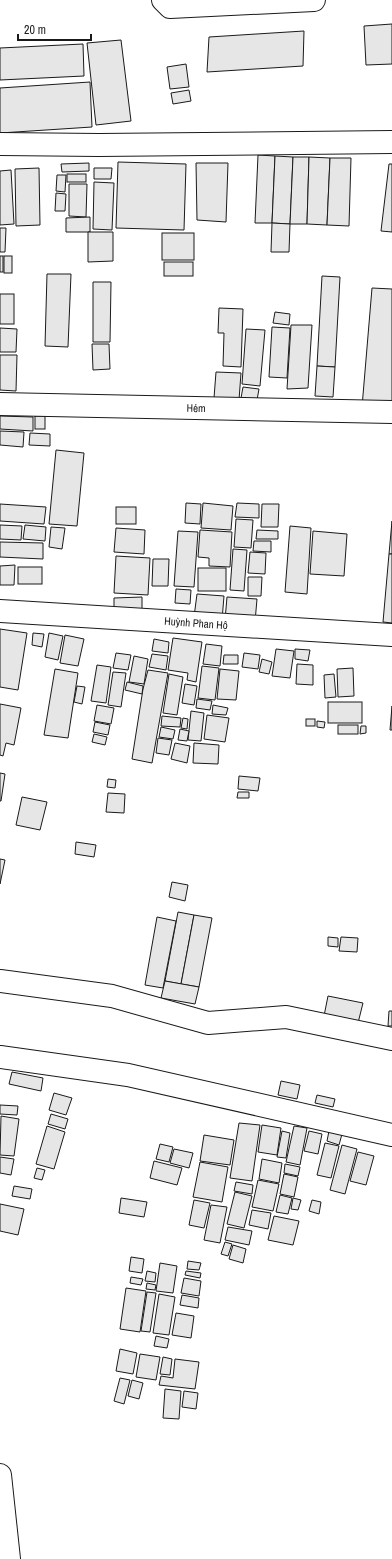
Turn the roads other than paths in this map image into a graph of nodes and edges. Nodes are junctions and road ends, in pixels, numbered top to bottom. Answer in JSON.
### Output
{"nodes":[{"id":1,"x":163,"y":0,"type":"edge"},
{"id":2,"x":314,"y":0,"type":"edge"},
{"id":3,"x":392,"y":142,"type":"edge"},
{"id":4,"x":0,"y":144,"type":"edge"},
{"id":5,"x":0,"y":404,"type":"edge"},
{"id":6,"x":392,"y":412,"type":"edge"},
{"id":7,"x":0,"y":611,"type":"edge"},
{"id":8,"x":392,"y":635,"type":"edge"},
{"id":9,"x":0,"y":981,"type":"edge"},
{"id":10,"x":392,"y":1039,"type":"edge"},
{"id":11,"x":0,"y":1057,"type":"edge"},
{"id":12,"x":392,"y":1134,"type":"edge"},
{"id":13,"x":0,"y":1475,"type":"edge"},
{"id":14,"x":9,"y":1559,"type":"edge"}],
"edges":[{"from":1,"to":2,"type":"street"},
{"from":3,"to":4,"type":"street"},
{"from":5,"to":6,"type":"street","name":"Hẻm"},
{"from":7,"to":8,"type":"street","name":"Huỳnh Phan Hộ"},
{"from":9,"to":10,"type":"street"},
{"from":11,"to":12,"type":"street"},
{"from":13,"to":14,"type":"street"}]}
